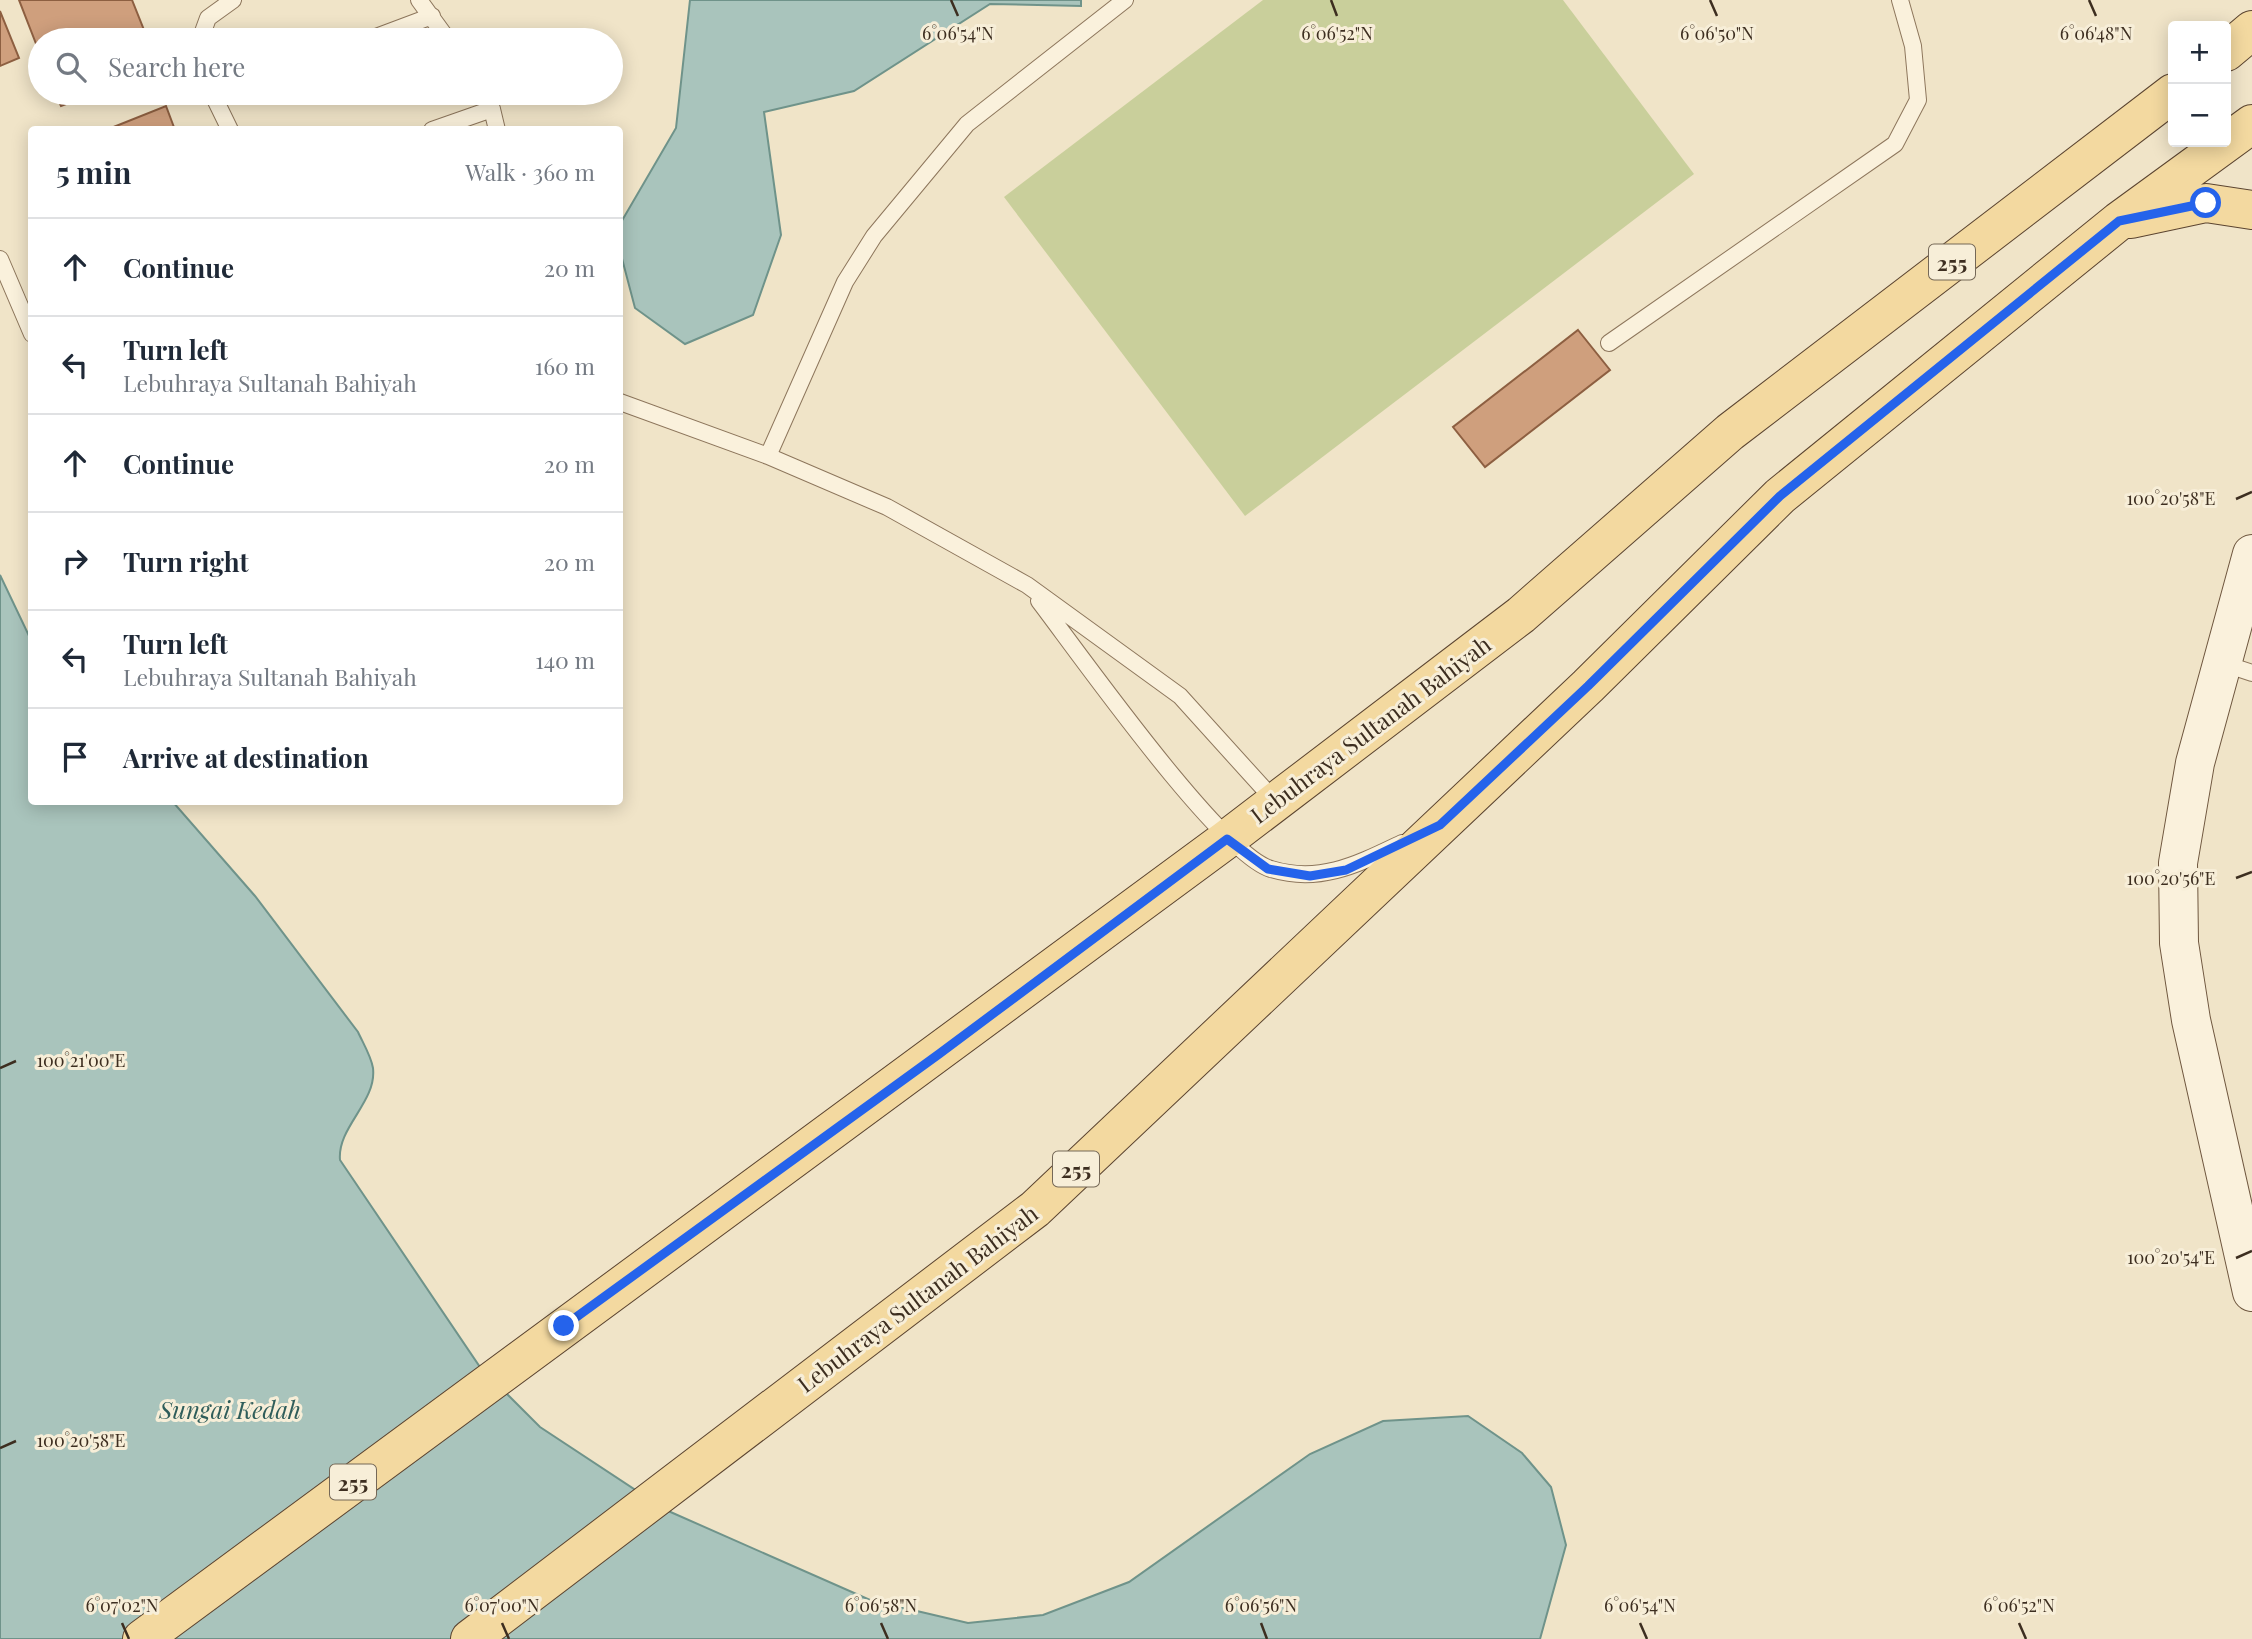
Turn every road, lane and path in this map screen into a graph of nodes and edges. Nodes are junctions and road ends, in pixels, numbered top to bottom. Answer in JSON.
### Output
{"nodes":[{"id":1,"x":419,"y":0,"type":"edge"},
{"id":2,"x":1125,"y":0,"type":"edge"},
{"id":3,"x":1900,"y":0,"type":"edge"},
{"id":4,"x":227,"y":1,"type":"edge"},
{"id":5,"x":432,"y":16,"type":"junction"},
{"id":6,"x":205,"y":28,"type":"edge"},
{"id":7,"x":400,"y":28,"type":"edge"},
{"id":8,"x":440,"y":28,"type":"edge"},
{"id":9,"x":2252,"y":30,"type":"edge"},
{"id":10,"x":2231,"y":48,"type":"edge"},
{"id":11,"x":2252,"y":65,"type":"edge"},
{"id":12,"x":2231,"y":67,"type":"edge"},
{"id":13,"x":2168,"y":97,"type":"edge"},
{"id":14,"x":222,"y":105,"type":"edge"},
{"id":15,"x":490,"y":105,"type":"edge"},
{"id":16,"x":492,"y":109,"type":"junction"},
{"id":17,"x":2252,"y":124,"type":"edge"},
{"id":18,"x":229,"y":126,"type":"edge"},
{"id":19,"x":443,"y":126,"type":"edge"},
{"id":20,"x":496,"y":126,"type":"edge"},
{"id":21,"x":2252,"y":210,"type":"edge"},
{"id":22,"x":2119,"y":221,"type":"junction"},
{"id":23,"x":0,"y":259,"type":"edge"},
{"id":24,"x":28,"y":325,"type":"edge"},
{"id":25,"x":1609,"y":343,"type":"dead end"},
{"id":26,"x":623,"y":403,"type":"edge"},
{"id":27,"x":768,"y":456,"type":"junction"},
{"id":28,"x":2252,"y":554,"type":"edge"},
{"id":29,"x":1027,"y":585,"type":"junction"},
{"id":30,"x":2237,"y":668,"type":"edge"},
{"id":31,"x":1274,"y":800,"type":"junction"},
{"id":32,"x":1440,"y":825,"type":"junction"},
{"id":33,"x":1227,"y":839,"type":"junction"},
{"id":34,"x":2252,"y":1292,"type":"edge"},
{"id":35,"x":142,"y":1639,"type":"edge"},
{"id":36,"x":470,"y":1639,"type":"edge"}],
"edges":[{"from":1,"to":5,"type":"lane"},
{"from":2,"to":27,"type":"lane"},
{"from":3,"to":25,"type":"lane"},
{"from":4,"to":6,"type":"lane"},
{"from":5,"to":7,"type":"lane"},
{"from":5,"to":8,"type":"lane"},
{"from":9,"to":10,"type":"main road"},
{"from":11,"to":12,"type":"main road"},
{"from":13,"to":31,"type":"main road","name":"Lebuhraya Sultanah Bahiyah","number":"255"},
{"from":14,"to":18,"type":"lane"},
{"from":15,"to":16,"type":"lane"},
{"from":16,"to":19,"type":"lane"},
{"from":16,"to":20,"type":"lane"},
{"from":17,"to":22,"type":"main road","name":"Lebuhraya Sultanah Bahiyah","number":"255"},
{"from":21,"to":22,"type":"main road"},
{"from":22,"to":32,"type":"main road","name":"Lebuhraya Sultanah Bahiyah","number":"255"},
{"from":23,"to":24,"type":"lane"},
{"from":26,"to":27,"type":"lane"},
{"from":27,"to":29,"type":"lane"},
{"from":28,"to":30,"type":"street"},
{"from":29,"to":31,"type":"lane"},
{"from":29,"to":33,"type":"lane"},
{"from":30,"to":34,"type":"street"},
{"from":31,"to":33,"type":"main road","name":"Lebuhraya Sultanah Bahiyah","number":"255"},
{"from":32,"to":33,"type":"lane"},
{"from":32,"to":36,"type":"main road","name":"Lebuhraya Sultanah Bahiyah","number":"255"},
{"from":33,"to":35,"type":"main road","name":"Lebuhraya Sultanah Bahiyah","number":"255"}]}
